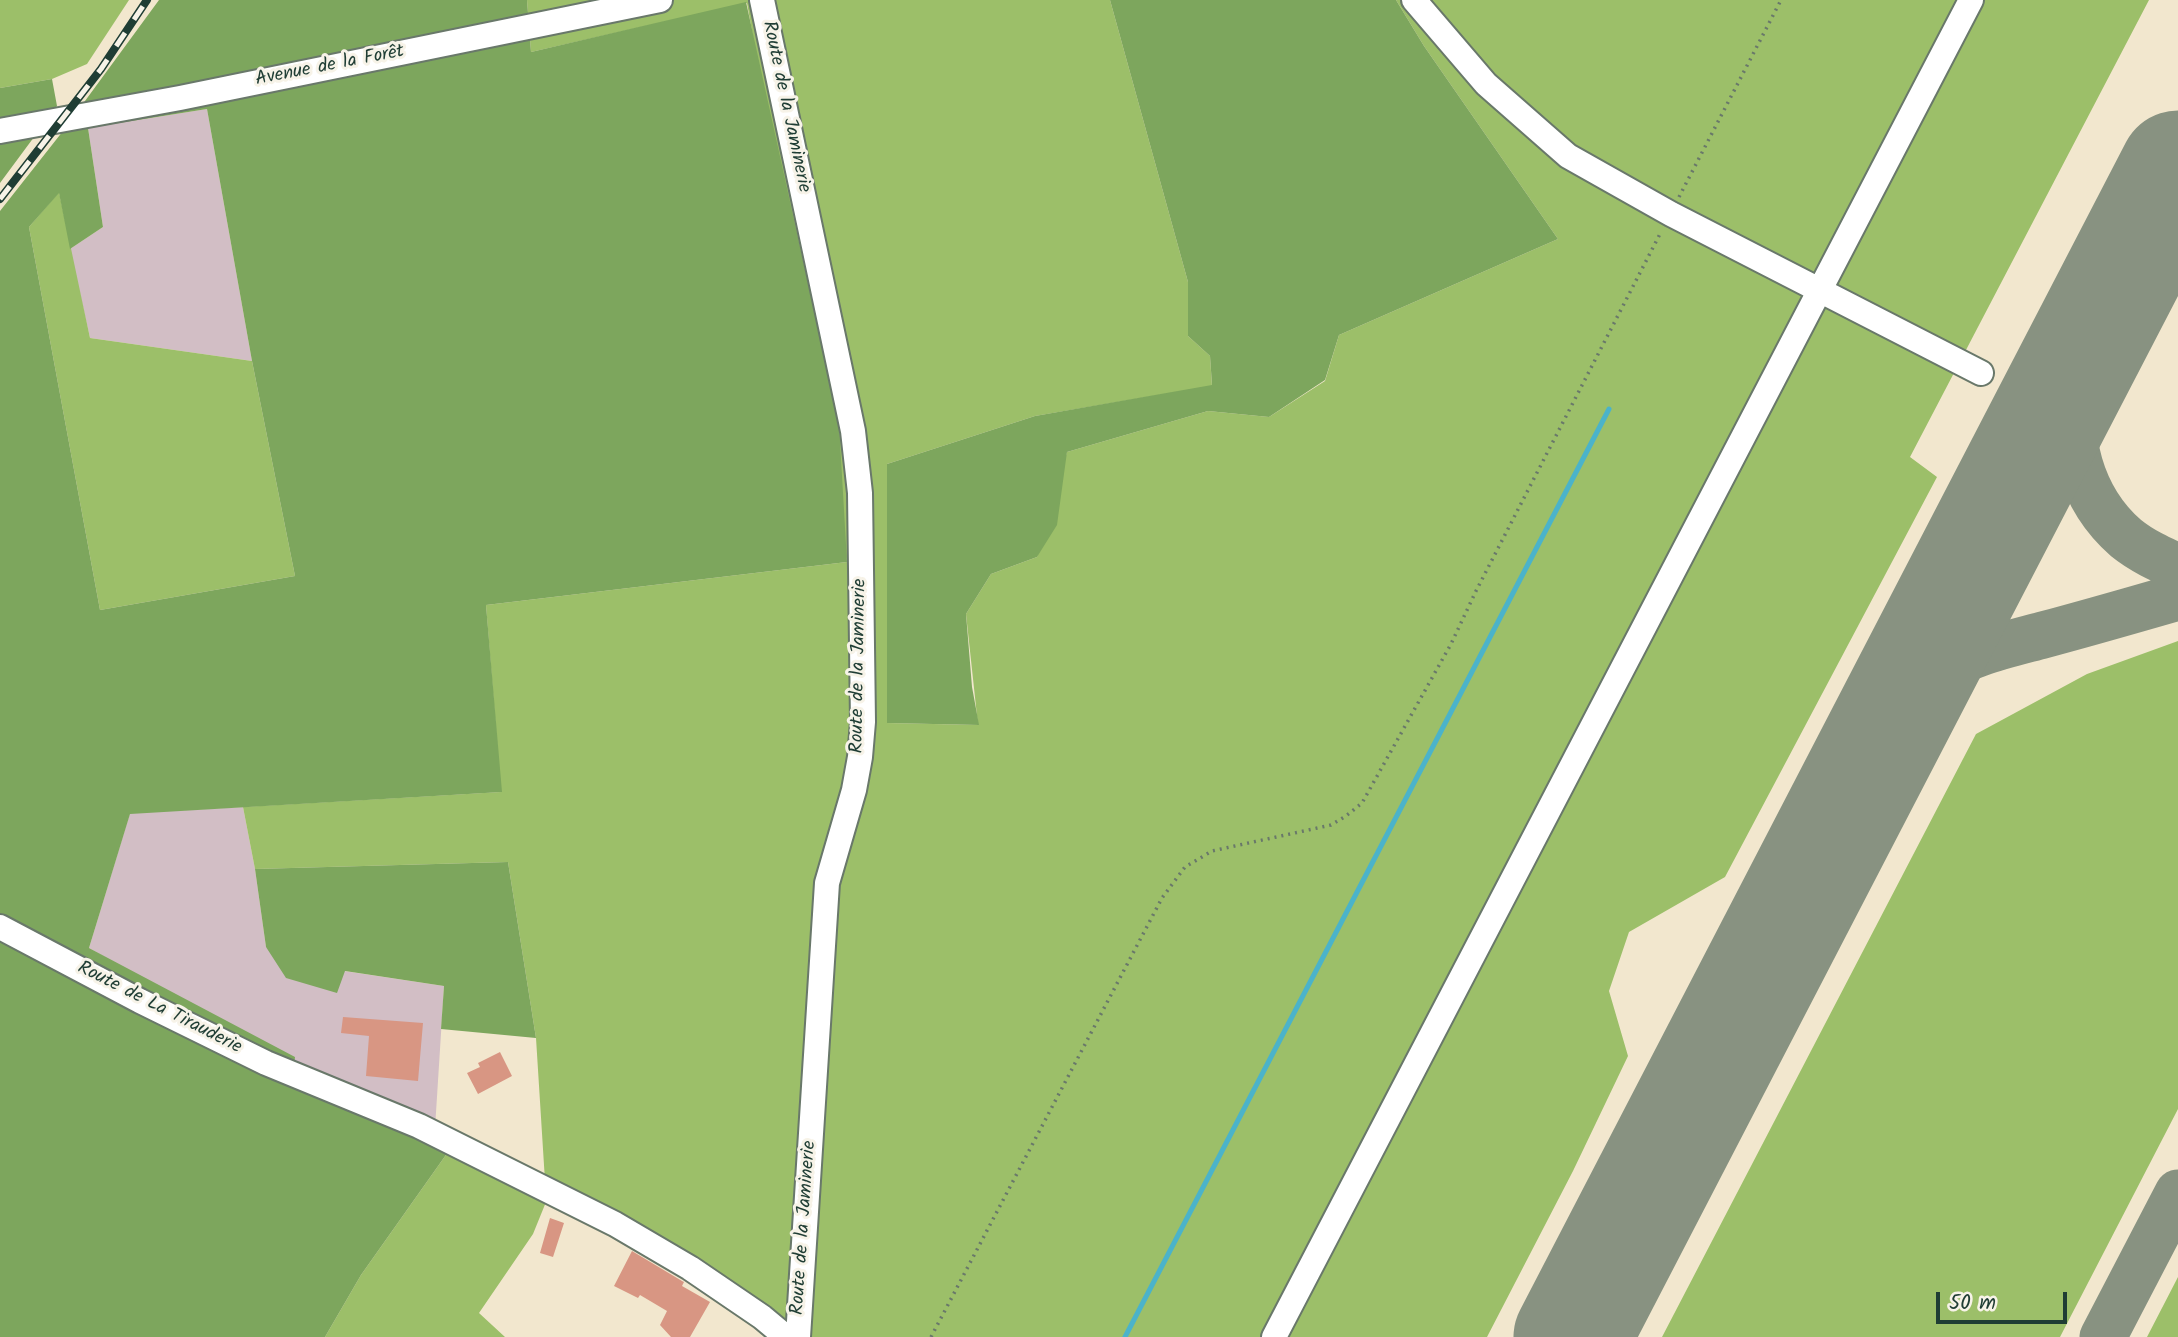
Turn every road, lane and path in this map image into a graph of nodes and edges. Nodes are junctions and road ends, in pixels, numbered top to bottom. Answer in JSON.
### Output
{"nodes":[{"id":1,"x":660,"y":0,"type":"edge"},
{"id":2,"x":762,"y":0,"type":"edge"},
{"id":3,"x":1414,"y":0,"type":"edge"},
{"id":4,"x":1781,"y":0,"type":"edge"},
{"id":5,"x":1971,"y":0,"type":"edge"},
{"id":6,"x":0,"y":131,"type":"edge"},
{"id":7,"x":1671,"y":214,"type":"junction"},
{"id":8,"x":1819,"y":290,"type":"junction"},
{"id":9,"x":1981,"y":373,"type":"dead end"},
{"id":10,"x":0,"y":927,"type":"edge"},
{"id":11,"x":786,"y":1337,"type":"edge"},
{"id":12,"x":798,"y":1337,"type":"edge"},
{"id":13,"x":931,"y":1337,"type":"edge"},
{"id":14,"x":1275,"y":1337,"type":"edge"}],
"edges":[{"from":1,"to":6,"type":"street","name":"Avenue de la Forêt"},
{"from":2,"to":12,"type":"street","name":"Route de la Jaminerie"},
{"from":3,"to":7,"type":"street"},
{"from":4,"to":7,"type":"path"},
{"from":5,"to":8,"type":"street"},
{"from":7,"to":8,"type":"street"},
{"from":7,"to":13,"type":"path"},
{"from":8,"to":9,"type":"street"},
{"from":8,"to":14,"type":"street"},
{"from":10,"to":11,"type":"street","name":"Route de La Tirauderie"}]}
